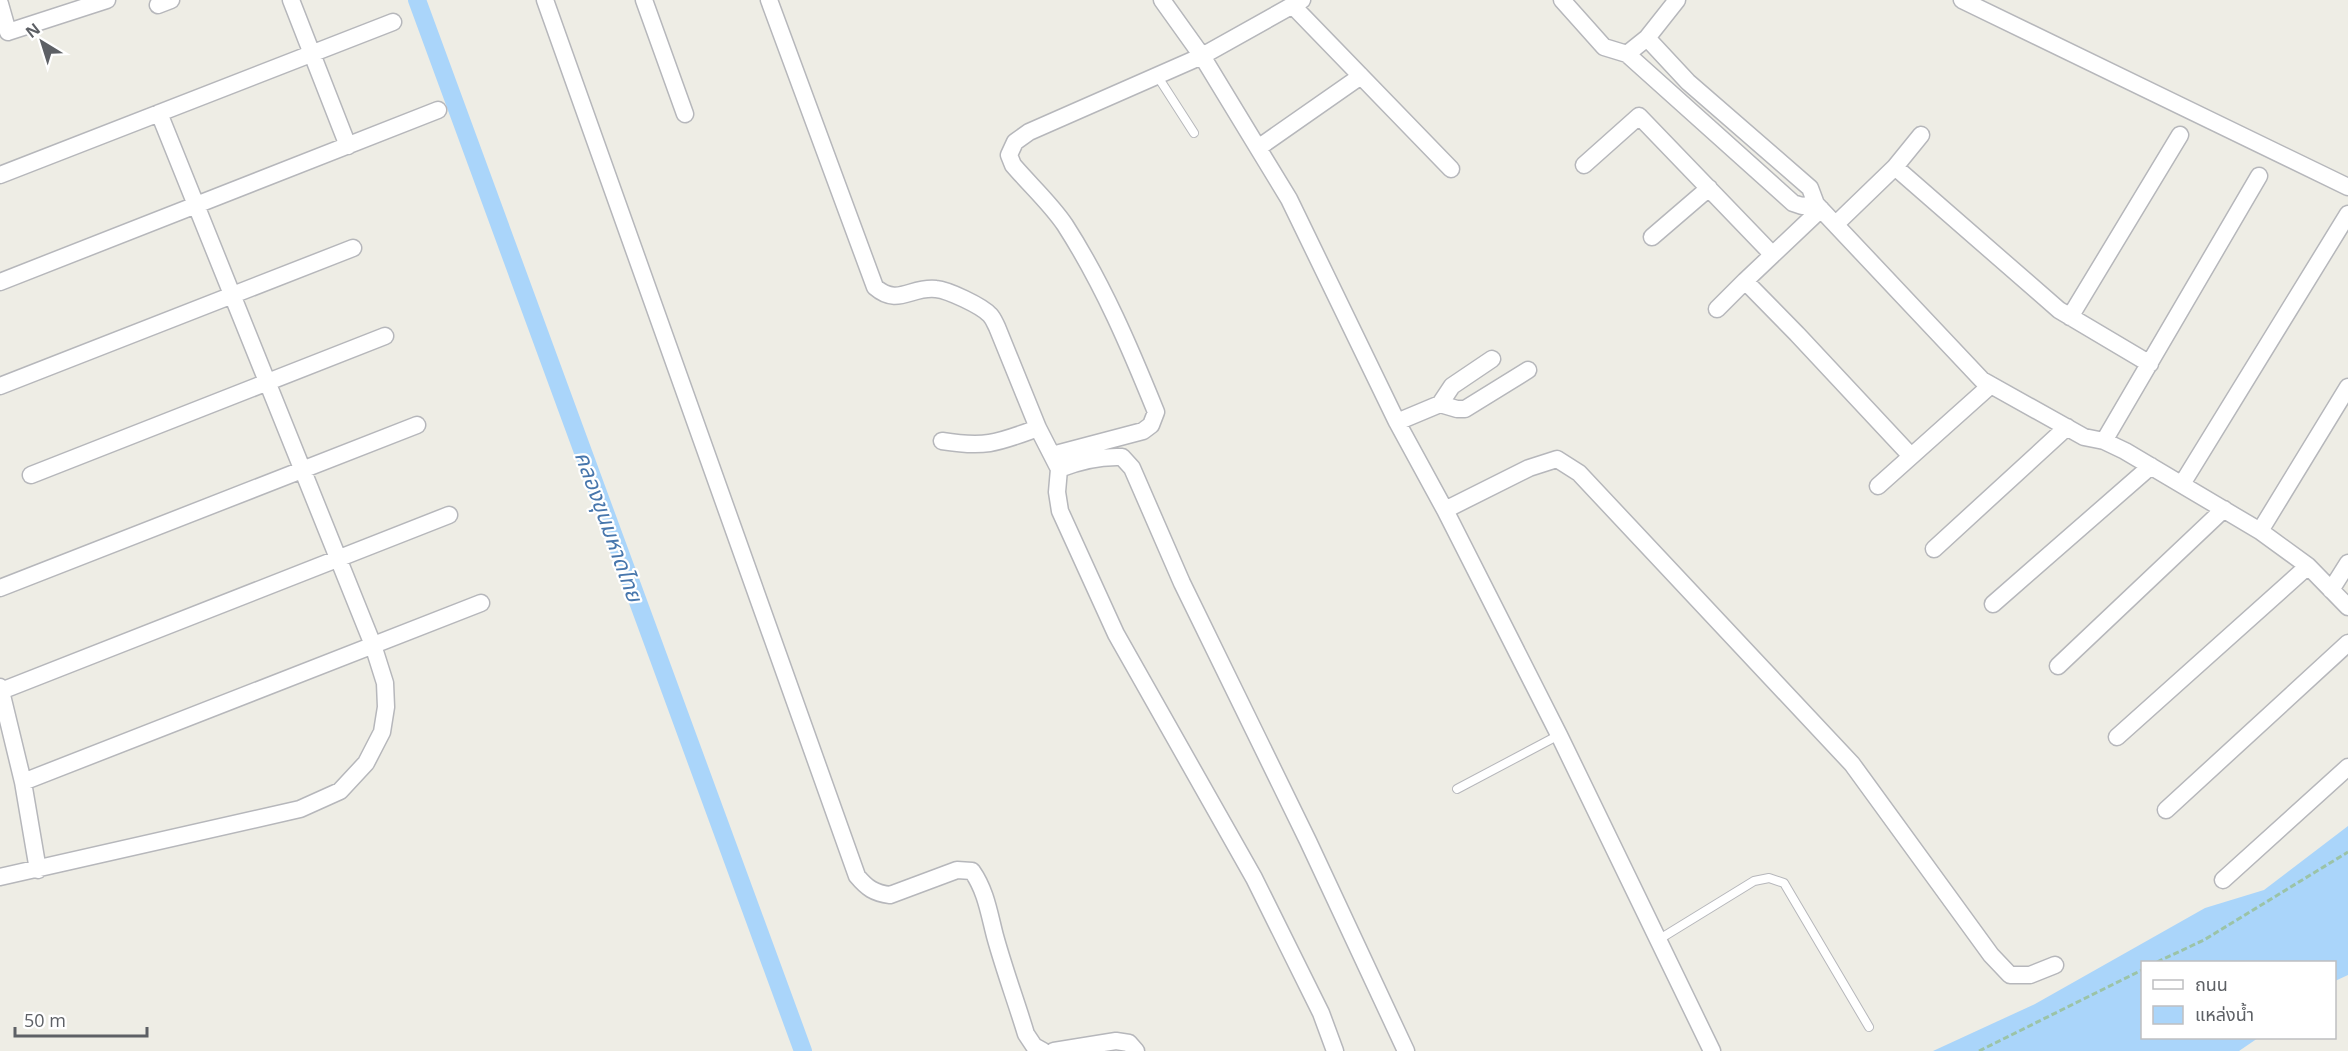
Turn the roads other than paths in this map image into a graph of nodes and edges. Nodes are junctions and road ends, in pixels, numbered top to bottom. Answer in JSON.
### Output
{"nodes":[{"id":1,"x":107,"y":0,"type":"edge"},
{"id":2,"x":291,"y":0,"type":"edge"},
{"id":3,"x":545,"y":0,"type":"edge"},
{"id":4,"x":644,"y":0,"type":"edge"},
{"id":5,"x":769,"y":0,"type":"edge"},
{"id":6,"x":1162,"y":0,"type":"edge"},
{"id":7,"x":1563,"y":0,"type":"edge"},
{"id":8,"x":1677,"y":0,"type":"edge"},
{"id":9,"x":1962,"y":0,"type":"edge"},
{"id":10,"x":1297,"y":3,"type":"edge"},
{"id":11,"x":0,"y":4,"type":"edge"},
{"id":12,"x":393,"y":22,"type":"dead end"},
{"id":13,"x":1647,"y":38,"type":"junction"},
{"id":14,"x":312,"y":54,"type":"junction"},
{"id":15,"x":1627,"y":54,"type":"junction"},
{"id":16,"x":1202,"y":56,"type":"junction"},
{"id":17,"x":1361,"y":76,"type":"junction"},
{"id":18,"x":1158,"y":77,"type":"junction"},
{"id":19,"x":1695,"y":88,"type":"junction"},
{"id":20,"x":1683,"y":105,"type":"junction"},
{"id":21,"x":438,"y":110,"type":"dead end"},
{"id":22,"x":159,"y":113,"type":"junction"},
{"id":23,"x":685,"y":114,"type":"dead end"},
{"id":24,"x":1194,"y":133,"type":"dead end"},
{"id":25,"x":1922,"y":135,"type":"dead end"},
{"id":26,"x":2180,"y":135,"type":"dead end"},
{"id":27,"x":348,"y":146,"type":"junction"},
{"id":28,"x":1258,"y":148,"type":"junction"},
{"id":29,"x":1584,"y":165,"type":"dead end"},
{"id":30,"x":1895,"y":167,"type":"junction"},
{"id":31,"x":1451,"y":169,"type":"dead end"},
{"id":32,"x":0,"y":175,"type":"edge"},
{"id":33,"x":2259,"y":176,"type":"dead end"},
{"id":34,"x":2348,"y":187,"type":"edge"},
{"id":35,"x":1709,"y":188,"type":"junction"},
{"id":36,"x":196,"y":205,"type":"junction"},
{"id":37,"x":1819,"y":206,"type":"junction"},
{"id":38,"x":2348,"y":214,"type":"edge"},
{"id":39,"x":1836,"y":224,"type":"junction"},
{"id":40,"x":1652,"y":237,"type":"dead end"},
{"id":41,"x":353,"y":248,"type":"dead end"},
{"id":42,"x":1772,"y":254,"type":"junction"},
{"id":43,"x":1745,"y":281,"type":"junction"},
{"id":44,"x":0,"y":282,"type":"edge"},
{"id":45,"x":232,"y":295,"type":"junction"},
{"id":46,"x":1717,"y":309,"type":"dead end"},
{"id":47,"x":2070,"y":317,"type":"junction"},
{"id":48,"x":385,"y":336,"type":"dead end"},
{"id":49,"x":1492,"y":359,"type":"dead end"},
{"id":50,"x":2150,"y":364,"type":"junction"},
{"id":51,"x":1528,"y":369,"type":"dead end"},
{"id":52,"x":267,"y":383,"type":"junction"},
{"id":53,"x":1991,"y":385,"type":"junction"},
{"id":54,"x":0,"y":386,"type":"edge"},
{"id":55,"x":2348,"y":387,"type":"edge"},
{"id":56,"x":1440,"y":404,"type":"junction"},
{"id":57,"x":1397,"y":422,"type":"junction"},
{"id":58,"x":417,"y":425,"type":"dead end"},
{"id":59,"x":2067,"y":427,"type":"junction"},
{"id":60,"x":1038,"y":428,"type":"junction"},
{"id":61,"x":942,"y":441,"type":"dead end"},
{"id":62,"x":2104,"y":441,"type":"junction"},
{"id":63,"x":1911,"y":456,"type":"junction"},
{"id":64,"x":1055,"y":462,"type":"junction"},
{"id":65,"x":2151,"y":466,"type":"junction"},
{"id":66,"x":302,"y":470,"type":"junction"},
{"id":67,"x":31,"y":475,"type":"dead end"},
{"id":68,"x":2182,"y":484,"type":"junction"},
{"id":69,"x":1878,"y":486,"type":"dead end"},
{"id":70,"x":2224,"y":509,"type":"junction"},
{"id":71,"x":1445,"y":510,"type":"junction"},
{"id":72,"x":449,"y":515,"type":"dead end"},
{"id":73,"x":2260,"y":531,"type":"junction"},
{"id":74,"x":1934,"y":549,"type":"dead end"},
{"id":75,"x":338,"y":559,"type":"junction"},
{"id":76,"x":2348,"y":563,"type":"edge"},
{"id":77,"x":2308,"y":566,"type":"junction"},
{"id":78,"x":0,"y":588,"type":"edge"},
{"id":79,"x":2331,"y":590,"type":"junction"},
{"id":80,"x":481,"y":603,"type":"dead end"},
{"id":81,"x":1993,"y":603,"type":"dead end"},
{"id":82,"x":2348,"y":607,"type":"edge"},
{"id":83,"x":2348,"y":643,"type":"edge"},
{"id":84,"x":373,"y":645,"type":"junction"},
{"id":85,"x":2058,"y":666,"type":"dead end"},
{"id":86,"x":0,"y":689,"type":"edge"},
{"id":87,"x":1558,"y":735,"type":"junction"},
{"id":88,"x":2117,"y":737,"type":"dead end"},
{"id":89,"x":6,"y":739,"type":"edge"},
{"id":90,"x":2348,"y":767,"type":"edge"},
{"id":91,"x":23,"y":782,"type":"junction"},
{"id":92,"x":1457,"y":789,"type":"dead end"},
{"id":93,"x":2166,"y":810,"type":"dead end"},
{"id":94,"x":38,"y":870,"type":"junction"},
{"id":95,"x":0,"y":877,"type":"edge"},
{"id":96,"x":2223,"y":880,"type":"dead end"},
{"id":97,"x":1658,"y":940,"type":"junction"},
{"id":98,"x":2055,"y":964,"type":"dead end"},
{"id":99,"x":1869,"y":1027,"type":"dead end"},
{"id":100,"x":1043,"y":1051,"type":"edge"},
{"id":101,"x":1054,"y":1051,"type":"edge"},
{"id":102,"x":1136,"y":1051,"type":"edge"},
{"id":103,"x":1335,"y":1051,"type":"edge"},
{"id":104,"x":1406,"y":1051,"type":"edge"},
{"id":105,"x":1712,"y":1051,"type":"edge"}],
"edges":[{"from":1,"to":11,"type":"street"},
{"from":2,"to":14,"type":"street"},
{"from":3,"to":100,"type":"street"},
{"from":4,"to":23,"type":"street"},
{"from":5,"to":60,"type":"street"},
{"from":6,"to":16,"type":"street"},
{"from":7,"to":15,"type":"street"},
{"from":8,"to":13,"type":"street"},
{"from":9,"to":34,"type":"street"},
{"from":10,"to":16,"type":"street"},
{"from":10,"to":17,"type":"street"},
{"from":12,"to":14,"type":"street"},
{"from":13,"to":15,"type":"street"},
{"from":13,"to":19,"type":"street"},
{"from":14,"to":22,"type":"street"},
{"from":14,"to":27,"type":"street"},
{"from":15,"to":20,"type":"street"},
{"from":16,"to":18,"type":"street"},
{"from":16,"to":28,"type":"street"},
{"from":17,"to":28,"type":"street"},
{"from":17,"to":31,"type":"street"},
{"from":18,"to":24,"type":"lane"},
{"from":18,"to":64,"type":"street"},
{"from":19,"to":20,"type":"street"},
{"from":19,"to":37,"type":"street"},
{"from":20,"to":37,"type":"street"},
{"from":21,"to":27,"type":"street"},
{"from":22,"to":32,"type":"street"},
{"from":22,"to":36,"type":"street"},
{"from":25,"to":30,"type":"street"},
{"from":26,"to":47,"type":"street"},
{"from":27,"to":36,"type":"street"},
{"from":28,"to":57,"type":"street"},
{"from":29,"to":35,"type":"street"},
{"from":30,"to":39,"type":"street"},
{"from":30,"to":47,"type":"street"},
{"from":33,"to":50,"type":"street"},
{"from":35,"to":40,"type":"street"},
{"from":35,"to":42,"type":"street"},
{"from":36,"to":44,"type":"street"},
{"from":36,"to":45,"type":"street"},
{"from":37,"to":39,"type":"street"},
{"from":37,"to":42,"type":"street"},
{"from":38,"to":68,"type":"street"},
{"from":39,"to":53,"type":"street"},
{"from":41,"to":45,"type":"street"},
{"from":42,"to":43,"type":"street"},
{"from":43,"to":46,"type":"street"},
{"from":43,"to":63,"type":"street"},
{"from":45,"to":52,"type":"street"},
{"from":45,"to":54,"type":"street"},
{"from":47,"to":50,"type":"street"},
{"from":48,"to":52,"type":"street"},
{"from":49,"to":56,"type":"street"},
{"from":50,"to":62,"type":"street"},
{"from":51,"to":56,"type":"street"},
{"from":52,"to":66,"type":"street"},
{"from":52,"to":67,"type":"street"},
{"from":53,"to":59,"type":"street"},
{"from":53,"to":63,"type":"street"},
{"from":55,"to":73,"type":"street"},
{"from":56,"to":57,"type":"street"},
{"from":57,"to":71,"type":"street"},
{"from":58,"to":66,"type":"street"},
{"from":59,"to":62,"type":"street"},
{"from":59,"to":74,"type":"street"},
{"from":60,"to":61,"type":"street"},
{"from":60,"to":64,"type":"street"},
{"from":62,"to":65,"type":"street"},
{"from":63,"to":69,"type":"street"},
{"from":64,"to":103,"type":"street"},
{"from":64,"to":104,"type":"street"},
{"from":65,"to":68,"type":"street"},
{"from":65,"to":81,"type":"street"},
{"from":66,"to":75,"type":"street"},
{"from":66,"to":78,"type":"street"},
{"from":68,"to":70,"type":"street"},
{"from":70,"to":73,"type":"street"},
{"from":70,"to":85,"type":"street"},
{"from":71,"to":87,"type":"street"},
{"from":71,"to":98,"type":"street"},
{"from":72,"to":75,"type":"street"},
{"from":73,"to":77,"type":"street"},
{"from":75,"to":84,"type":"street"},
{"from":75,"to":86,"type":"street"},
{"from":76,"to":79,"type":"street"},
{"from":77,"to":79,"type":"street"},
{"from":77,"to":88,"type":"street"},
{"from":79,"to":82,"type":"street"},
{"from":80,"to":84,"type":"street"},
{"from":83,"to":93,"type":"street"},
{"from":84,"to":91,"type":"street"},
{"from":84,"to":94,"type":"street"},
{"from":86,"to":89,"type":"street"},
{"from":87,"to":92,"type":"lane"},
{"from":87,"to":97,"type":"street"},
{"from":89,"to":91,"type":"street"},
{"from":90,"to":96,"type":"street"},
{"from":91,"to":94,"type":"street"},
{"from":94,"to":95,"type":"street"},
{"from":97,"to":99,"type":"lane"},
{"from":97,"to":105,"type":"street"},
{"from":101,"to":102,"type":"street"}]}
